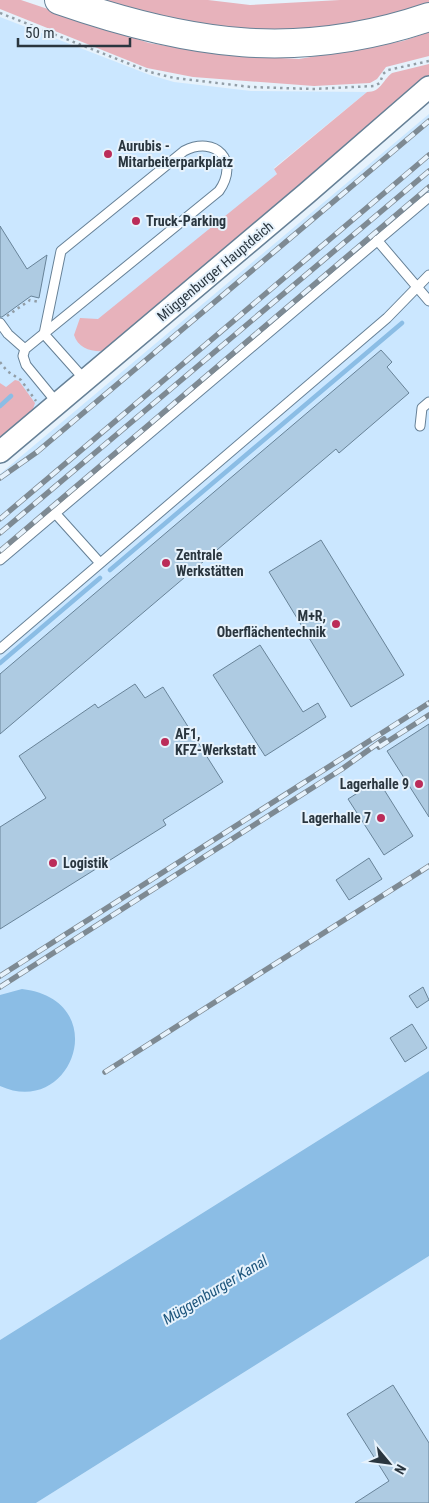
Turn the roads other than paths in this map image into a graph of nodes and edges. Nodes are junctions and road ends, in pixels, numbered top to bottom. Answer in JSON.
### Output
{"nodes":[{"id":1,"x":59,"y":0,"type":"edge"},
{"id":2,"x":429,"y":17,"type":"edge"},
{"id":3,"x":429,"y":87,"type":"edge"},
{"id":4,"x":429,"y":197,"type":"edge"},
{"id":5,"x":377,"y":240,"type":"junction"},
{"id":6,"x":429,"y":275,"type":"edge"},
{"id":7,"x":418,"y":288,"type":"junction"},
{"id":8,"x":429,"y":301,"type":"edge"},
{"id":9,"x":0,"y":322,"type":"edge"},
{"id":10,"x":44,"y":334,"type":"junction"},
{"id":11,"x":25,"y":349,"type":"junction"},
{"id":12,"x":85,"y":380,"type":"junction"},
{"id":13,"x":429,"y":402,"type":"edge"},
{"id":14,"x":51,"y":409,"type":"junction"},
{"id":15,"x":420,"y":426,"type":"dead end"},
{"id":16,"x":0,"y":452,"type":"edge"},
{"id":17,"x":55,"y":513,"type":"junction"},
{"id":18,"x":0,"y":560,"type":"edge"},
{"id":19,"x":100,"y":564,"type":"junction"},
{"id":20,"x":0,"y":649,"type":"edge"}],
"edges":[{"from":1,"to":2,"type":"highway"},
{"from":3,"to":12,"type":"street","name":"Müggenburger Hauptdeich"},
{"from":4,"to":5,"type":"lane"},
{"from":5,"to":7,"type":"lane"},
{"from":5,"to":17,"type":"lane"},
{"from":6,"to":7,"type":"lane"},
{"from":7,"to":8,"type":"lane"},
{"from":7,"to":19,"type":"lane"},
{"from":9,"to":11,"type":"lane"},
{"from":10,"to":10,"type":"lane"},
{"from":10,"to":11,"type":"lane"},
{"from":10,"to":12,"type":"lane"},
{"from":11,"to":14,"type":"lane"},
{"from":12,"to":14,"type":"street","name":"Müggenburger Hauptdeich"},
{"from":13,"to":15,"type":"lane"},
{"from":14,"to":16,"type":"street","name":"Müggenburger Hauptdeich"},
{"from":17,"to":18,"type":"lane"},
{"from":17,"to":19,"type":"lane"},
{"from":19,"to":20,"type":"lane"}]}
